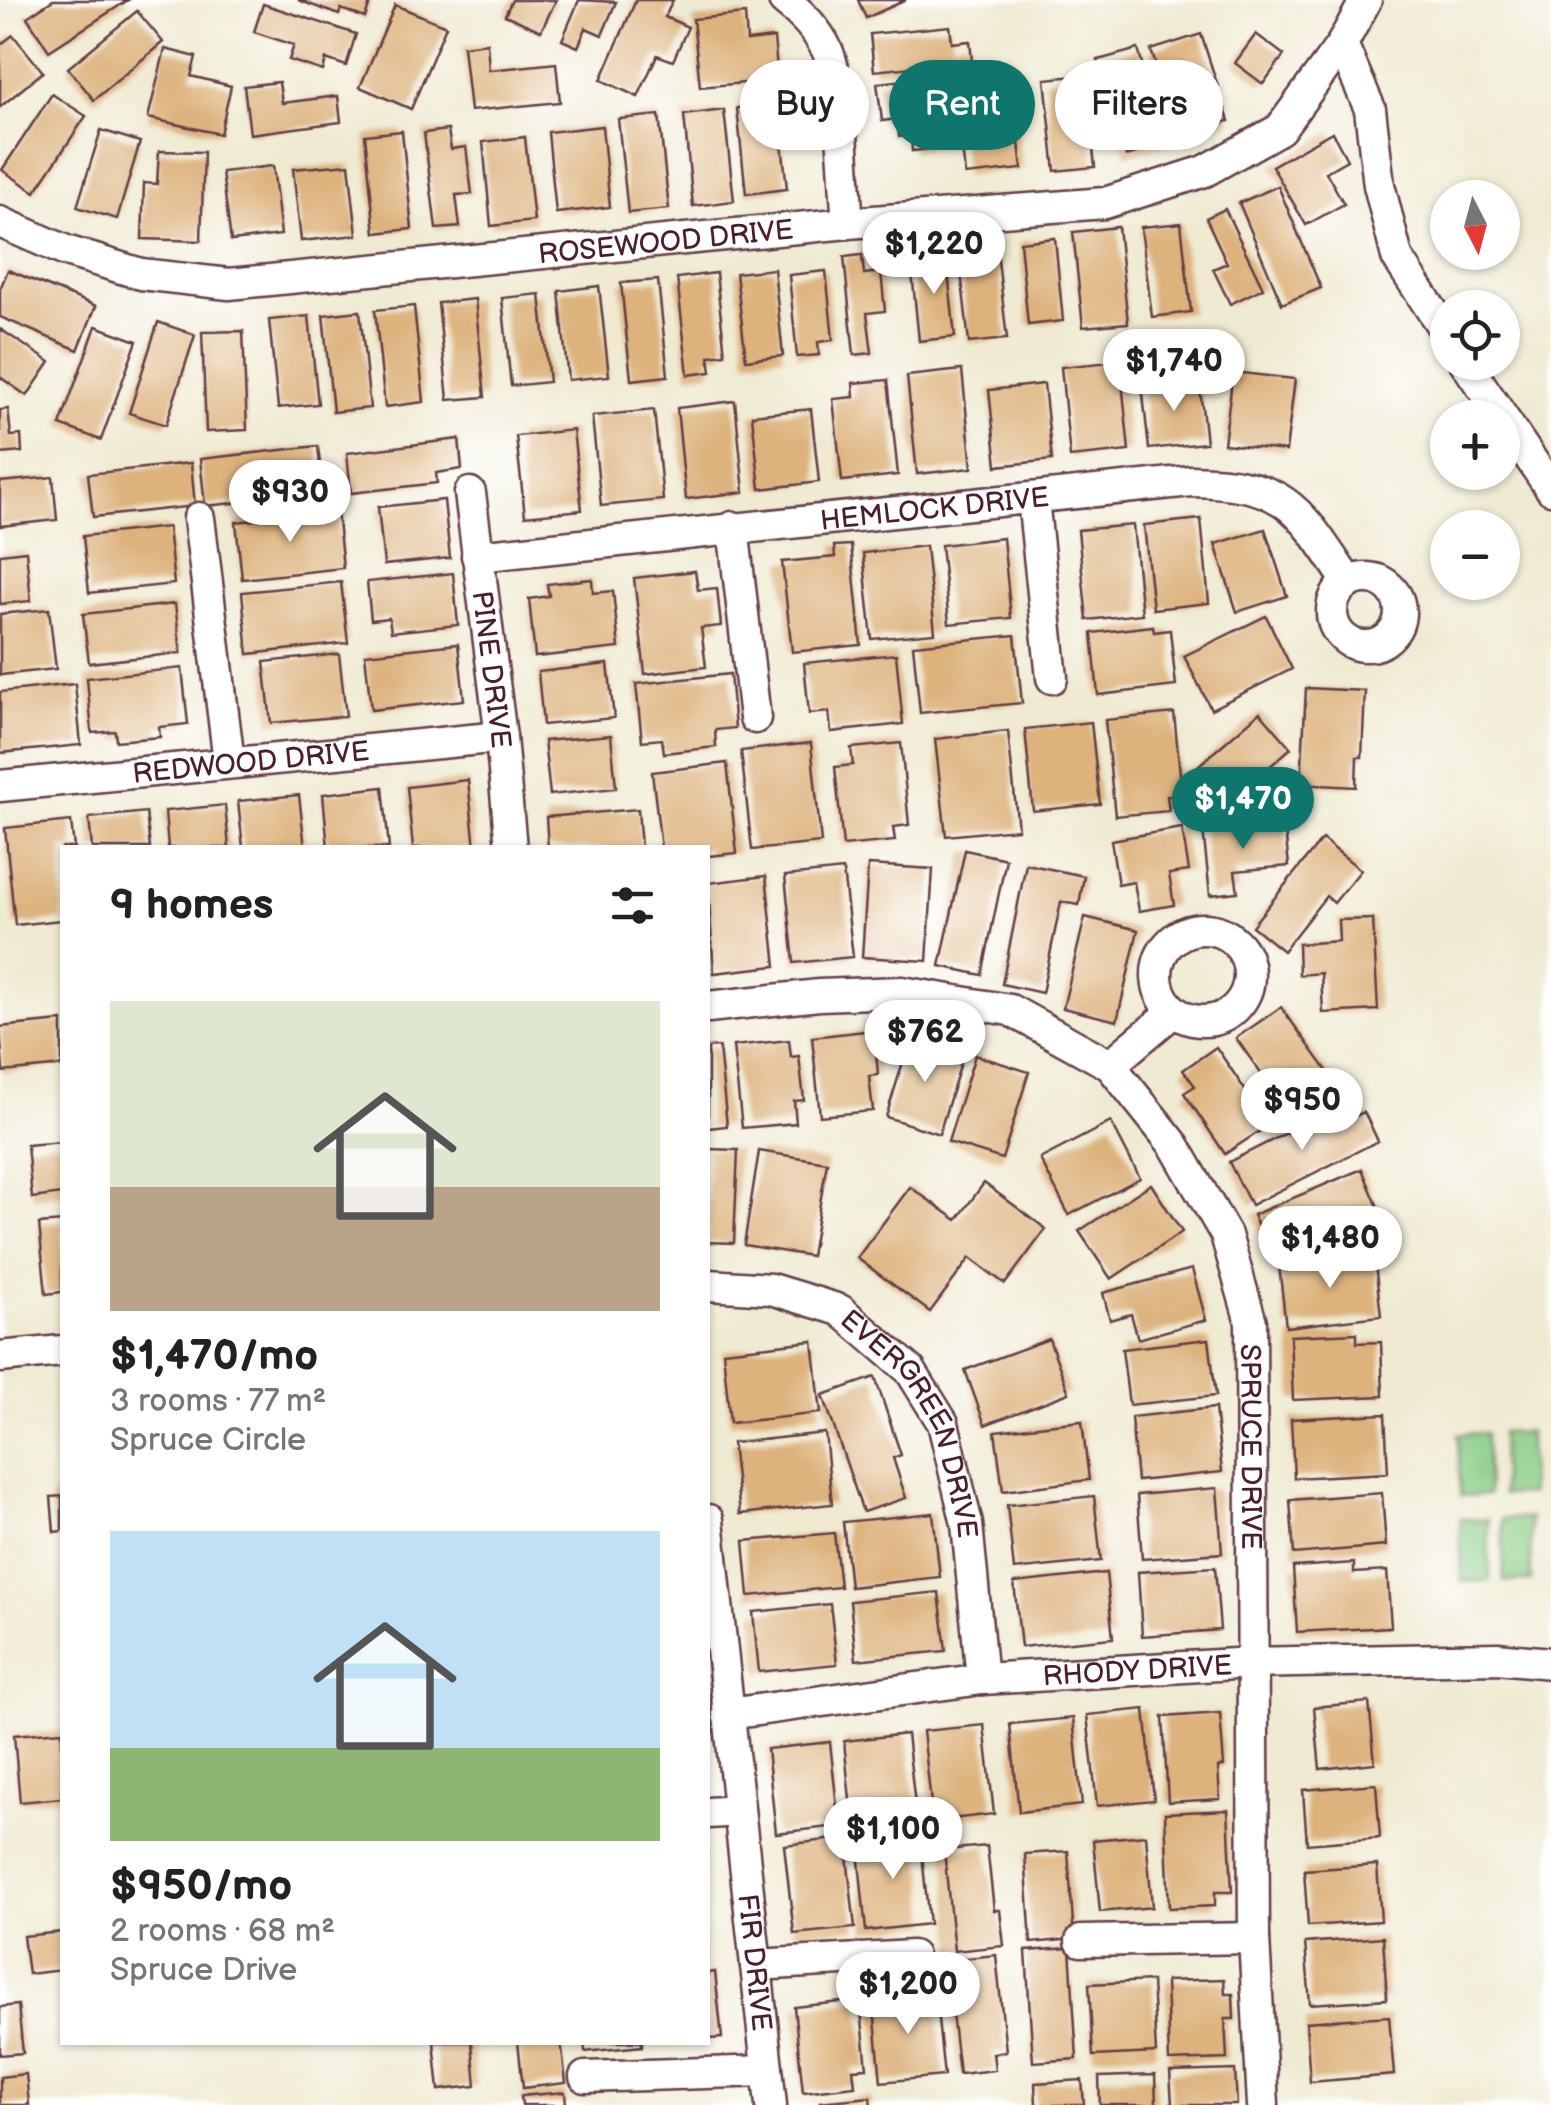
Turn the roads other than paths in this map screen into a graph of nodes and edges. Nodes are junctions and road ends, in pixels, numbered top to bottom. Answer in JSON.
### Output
{"nodes":[{"id":1,"x":784,"y":0,"type":"edge"},
{"id":2,"x":1366,"y":0,"type":"edge"},
{"id":3,"x":1342,"y":44,"type":"junction"},
{"id":4,"x":0,"y":222,"type":"edge"},
{"id":5,"x":848,"y":223,"type":"junction"},
{"id":6,"x":1430,"y":307,"type":"edge"},
{"id":7,"x":1477,"y":380,"type":"edge"},
{"id":8,"x":1551,"y":490,"type":"edge"},
{"id":9,"x":470,"y":493,"type":"dead end"},
{"id":10,"x":1033,"y":498,"type":"junction"},
{"id":11,"x":199,"y":518,"type":"dead end"},
{"id":12,"x":733,"y":528,"type":"junction"},
{"id":13,"x":478,"y":556,"type":"junction"},
{"id":14,"x":1348,"y":582,"type":"dead end"},
{"id":15,"x":1052,"y":678,"type":"dead end"},
{"id":16,"x":755,"y":718,"type":"dead end"},
{"id":17,"x":501,"y":737,"type":"junction"},
{"id":18,"x":229,"y":762,"type":"junction"},
{"id":19,"x":0,"y":786,"type":"edge"},
{"id":20,"x":510,"y":845,"type":"edge"},
{"id":21,"x":710,"y":1006,"type":"edge"},
{"id":22,"x":1173,"y":1012,"type":"dead end"},
{"id":23,"x":1110,"y":1065,"type":"junction"},
{"id":24,"x":710,"y":1285,"type":"edge"},
{"id":25,"x":60,"y":1351,"type":"edge"},
{"id":26,"x":0,"y":1354,"type":"edge"},
{"id":27,"x":710,"y":1549,"type":"edge"},
{"id":28,"x":1252,"y":1663,"type":"junction"},
{"id":29,"x":1551,"y":1664,"type":"edge"},
{"id":30,"x":982,"y":1678,"type":"junction"},
{"id":31,"x":728,"y":1714,"type":"junction"},
{"id":32,"x":739,"y":1811,"type":"junction"},
{"id":33,"x":710,"y":1813,"type":"edge"},
{"id":34,"x":1254,"y":1938,"type":"junction"},
{"id":35,"x":1082,"y":1941,"type":"dead end"},
{"id":36,"x":912,"y":1956,"type":"dead end"},
{"id":37,"x":756,"y":1966,"type":"junction"},
{"id":38,"x":767,"y":2071,"type":"junction"},
{"id":39,"x":585,"y":2077,"type":"dead end"},
{"id":40,"x":771,"y":2105,"type":"edge"},
{"id":41,"x":1264,"y":2105,"type":"edge"}],
"edges":[{"from":1,"to":5,"type":"street"},
{"from":2,"to":3,"type":"street","name":"ROSEWOOD DRIVE"},
{"from":3,"to":5,"type":"street","name":"ROSEWOOD DRIVE"},
{"from":3,"to":6,"type":"street"},
{"from":4,"to":5,"type":"street","name":"ROSEWOOD DRIVE"},
{"from":7,"to":8,"type":"street"},
{"from":9,"to":13,"type":"street","name":"PINE DRIVE"},
{"from":10,"to":12,"type":"street","name":"HEMLOCK DRIVE"},
{"from":10,"to":14,"type":"street","name":"HEMLOCK DRIVE"},
{"from":10,"to":15,"type":"street"},
{"from":11,"to":18,"type":"street"},
{"from":12,"to":13,"type":"street","name":"HEMLOCK DRIVE"},
{"from":12,"to":16,"type":"street"},
{"from":13,"to":17,"type":"street","name":"PINE DRIVE"},
{"from":17,"to":18,"type":"street","name":"REDWOOD DRIVE"},
{"from":17,"to":20,"type":"street","name":"PINE DRIVE"},
{"from":18,"to":19,"type":"street","name":"REDWOOD DRIVE"},
{"from":21,"to":23,"type":"street","name":"SPRUCE DRIVE"},
{"from":22,"to":23,"type":"street"},
{"from":23,"to":28,"type":"street","name":"SPRUCE DRIVE"},
{"from":24,"to":30,"type":"street","name":"EVERGREEN DRIVE"},
{"from":25,"to":26,"type":"street"},
{"from":27,"to":31,"type":"street","name":"FIR DRIVE"},
{"from":28,"to":29,"type":"street","name":"RHODY DRIVE"},
{"from":28,"to":30,"type":"street","name":"RHODY DRIVE"},
{"from":28,"to":34,"type":"street","name":"SPRUCE DRIVE"},
{"from":30,"to":31,"type":"street","name":"RHODY DRIVE"},
{"from":31,"to":32,"type":"street","name":"FIR DRIVE"},
{"from":32,"to":33,"type":"street"},
{"from":32,"to":37,"type":"street","name":"FIR DRIVE"},
{"from":34,"to":35,"type":"street"},
{"from":34,"to":41,"type":"street","name":"SPRUCE DRIVE"},
{"from":36,"to":37,"type":"street"},
{"from":37,"to":38,"type":"street","name":"FIR DRIVE"},
{"from":38,"to":39,"type":"street"},
{"from":38,"to":40,"type":"street","name":"FIR DRIVE"}]}
